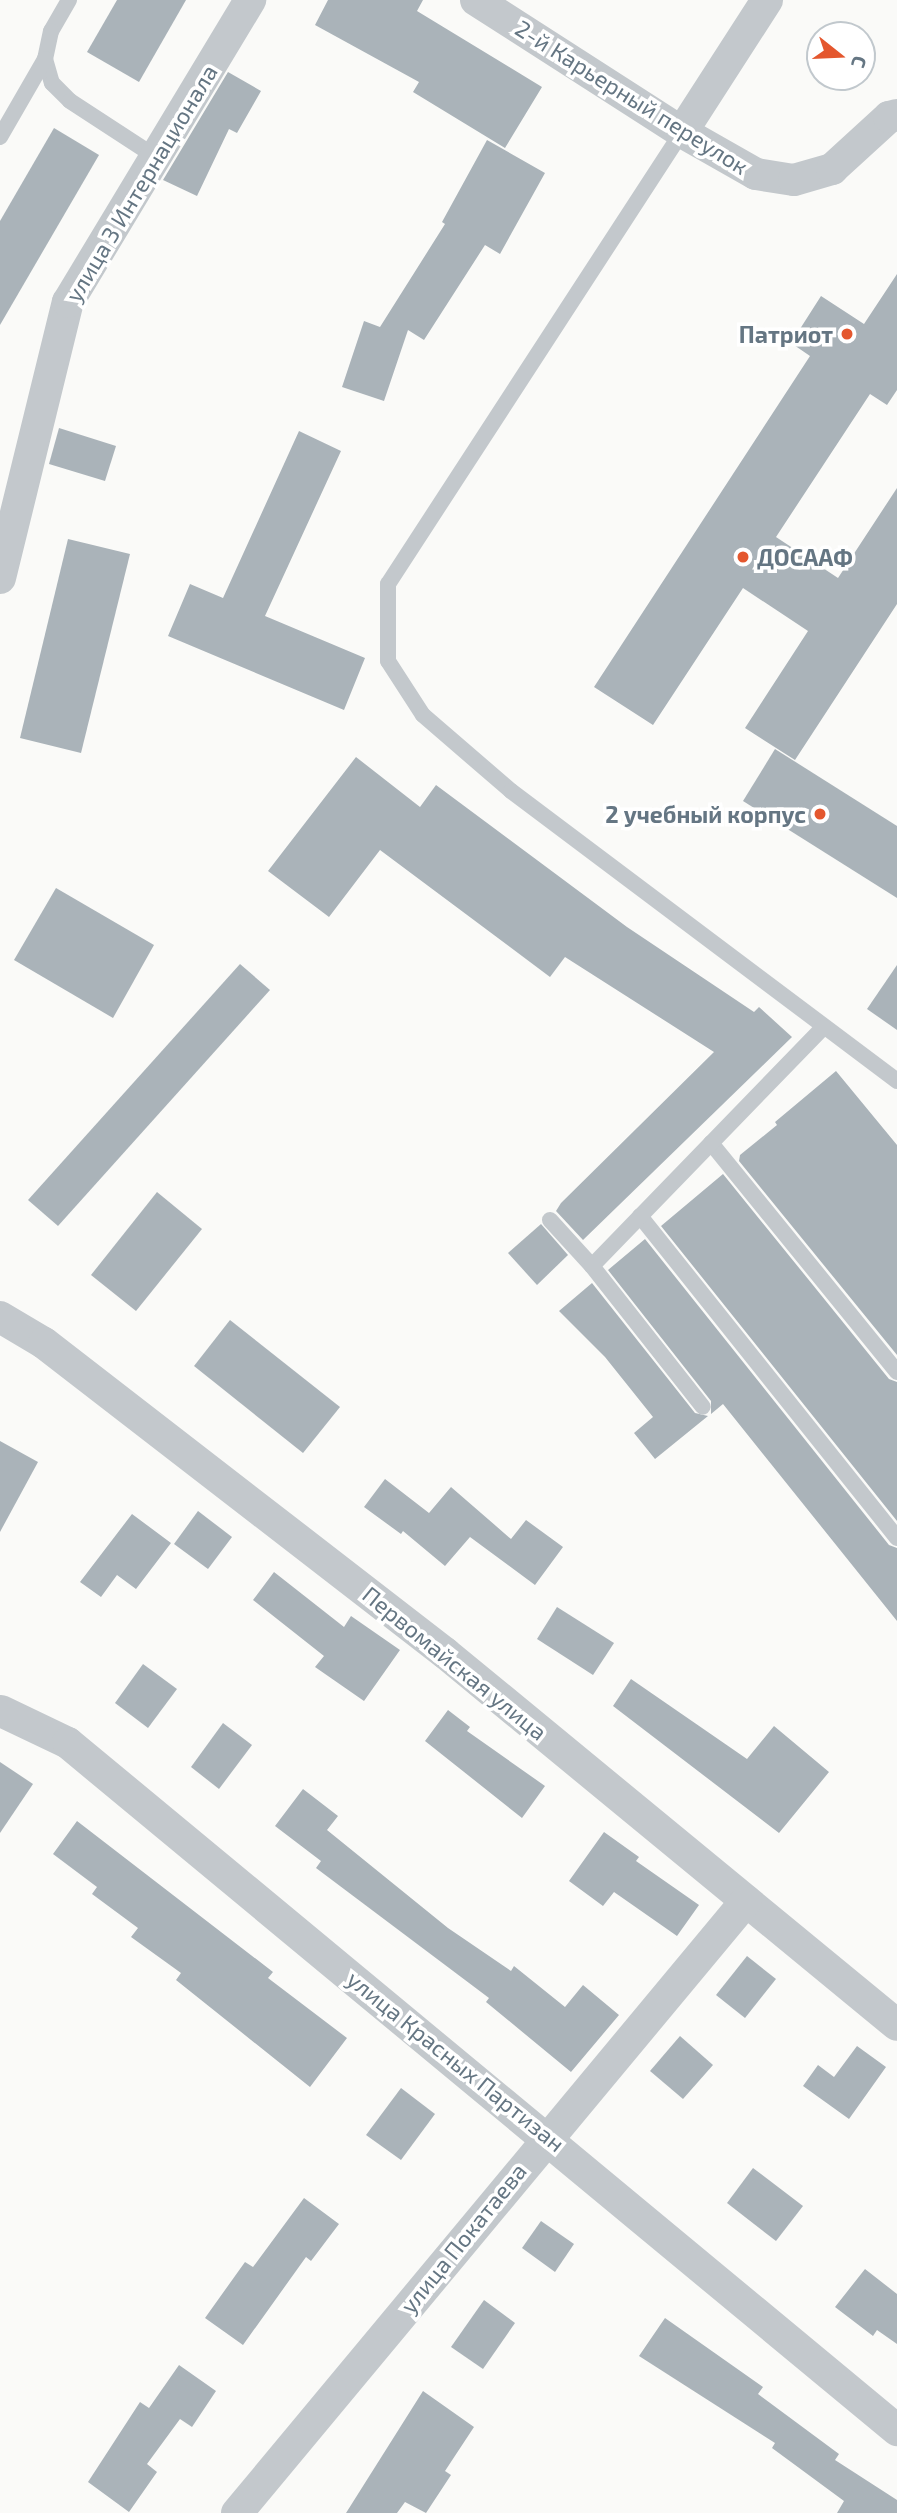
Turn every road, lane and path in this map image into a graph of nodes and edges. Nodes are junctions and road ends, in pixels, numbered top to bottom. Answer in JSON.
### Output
{"nodes":[{"id":1,"x":69,"y":0,"type":"edge"},
{"id":2,"x":250,"y":0,"type":"edge"},
{"id":3,"x":476,"y":0,"type":"edge"},
{"id":4,"x":766,"y":0,"type":"edge"},
{"id":5,"x":45,"y":59,"type":"junction"},
{"id":6,"x":897,"y":115,"type":"edge"},
{"id":7,"x":682,"y":132,"type":"junction"},
{"id":8,"x":0,"y":137,"type":"edge"},
{"id":9,"x":156,"y":157,"type":"junction"},
{"id":10,"x":0,"y":578,"type":"edge"},
{"id":11,"x":823,"y":1028,"type":"junction"},
{"id":12,"x":897,"y":1081,"type":"edge"},
{"id":13,"x":711,"y":1143,"type":"junction"},
{"id":14,"x":640,"y":1216,"type":"junction"},
{"id":15,"x":550,"y":1220,"type":"dead end"},
{"id":16,"x":592,"y":1266,"type":"junction"},
{"id":17,"x":0,"y":1317,"type":"edge"},
{"id":18,"x":897,"y":1372,"type":"edge"},
{"id":19,"x":704,"y":1408,"type":"dead end"},
{"id":20,"x":897,"y":1538,"type":"edge"},
{"id":21,"x":1,"y":1711,"type":"edge"},
{"id":22,"x":746,"y":1901,"type":"junction"},
{"id":23,"x":897,"y":2025,"type":"edge"},
{"id":24,"x":547,"y":2136,"type":"junction"},
{"id":25,"x":897,"y":2430,"type":"edge"},
{"id":26,"x":237,"y":2513,"type":"edge"}],
"edges":[{"from":1,"to":5,"type":"lane"},
{"from":2,"to":9,"type":"street","name":"улица 3 Интернационала"},
{"from":3,"to":7,"type":"street","name":"2-й Карьерный переулок"},
{"from":4,"to":7,"type":"street"},
{"from":5,"to":8,"type":"lane"},
{"from":5,"to":9,"type":"lane"},
{"from":6,"to":7,"type":"street","name":"2-й Карьерный переулок"},
{"from":7,"to":11,"type":"lane"},
{"from":9,"to":10,"type":"street","name":"улица 3 Интернационала"},
{"from":11,"to":12,"type":"lane"},
{"from":11,"to":13,"type":"lane"},
{"from":13,"to":14,"type":"lane"},
{"from":13,"to":18,"type":"lane"},
{"from":14,"to":16,"type":"lane"},
{"from":14,"to":20,"type":"lane"},
{"from":15,"to":16,"type":"lane"},
{"from":16,"to":19,"type":"lane"},
{"from":17,"to":22,"type":"street","name":"Первомайская улица"},
{"from":21,"to":24,"type":"street","name":"улица Красных Партизан"},
{"from":22,"to":23,"type":"street","name":"Первомайская улица"},
{"from":22,"to":24,"type":"street","name":"улица Покатаева"},
{"from":24,"to":25,"type":"street","name":"улица Красных Партизан"},
{"from":24,"to":26,"type":"street","name":"улица Покатаева"}]}
